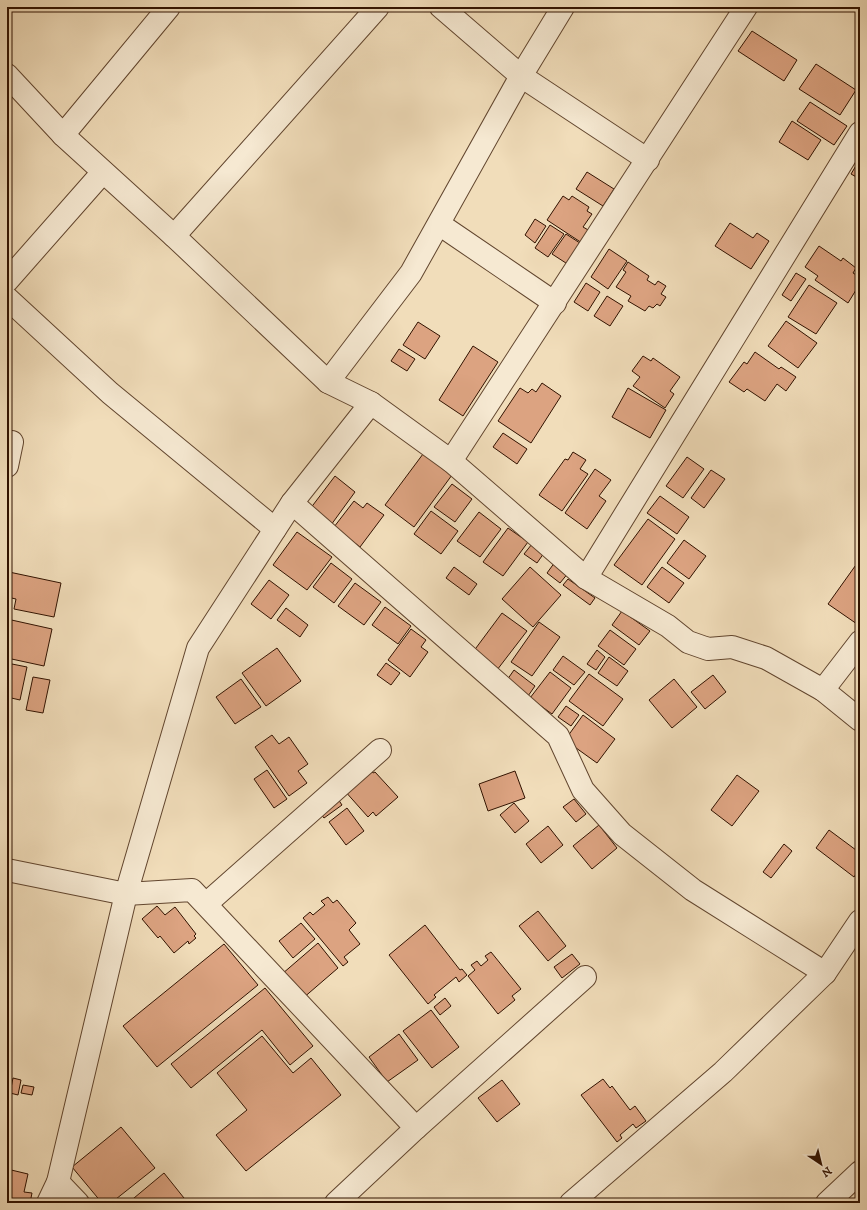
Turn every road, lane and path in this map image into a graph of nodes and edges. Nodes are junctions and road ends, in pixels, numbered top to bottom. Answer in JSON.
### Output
{"nodes":[{"id":1,"x":169,"y":7,"type":"edge"},
{"id":2,"x":378,"y":7,"type":"edge"},
{"id":3,"x":441,"y":7,"type":"edge"},
{"id":4,"x":563,"y":7,"type":"edge"},
{"id":5,"x":746,"y":7,"type":"edge"},
{"id":6,"x":7,"y":75,"type":"edge"},
{"id":7,"x":521,"y":76,"type":"junction"},
{"id":8,"x":860,"y":133,"type":"edge"},
{"id":9,"x":63,"y":135,"type":"junction"},
{"id":10,"x":648,"y":160,"type":"junction"},
{"id":11,"x":103,"y":172,"type":"junction"},
{"id":12,"x":439,"y":224,"type":"junction"},
{"id":13,"x":174,"y":236,"type":"junction"},
{"id":14,"x":7,"y":281,"type":"edge"},
{"id":15,"x":7,"y":298,"type":"edge"},
{"id":16,"x":555,"y":303,"type":"junction"},
{"id":17,"x":328,"y":382,"type":"junction"},
{"id":18,"x":371,"y":404,"type":"junction"},
{"id":19,"x":12,"y":442,"type":"dead end"},
{"id":20,"x":451,"y":461,"type":"junction"},
{"id":21,"x":7,"y":466,"type":"edge"},
{"id":22,"x":292,"y":503,"type":"junction"},
{"id":23,"x":275,"y":529,"type":"junction"},
{"id":24,"x":586,"y":578,"type":"junction"},
{"id":25,"x":860,"y":642,"type":"edge"},
{"id":26,"x":823,"y":690,"type":"junction"},
{"id":27,"x":860,"y":720,"type":"edge"},
{"id":28,"x":380,"y":750,"type":"dead end"},
{"id":29,"x":7,"y":870,"type":"edge"},
{"id":30,"x":126,"y":894,"type":"junction"},
{"id":31,"x":206,"y":904,"type":"junction"},
{"id":32,"x":860,"y":921,"type":"edge"},
{"id":33,"x":825,"y":973,"type":"junction"},
{"id":34,"x":585,"y":977,"type":"dead end"},
{"id":35,"x":416,"y":1128,"type":"junction"},
{"id":36,"x":860,"y":1172,"type":"edge"},
{"id":37,"x":58,"y":1182,"type":"junction"},
{"id":38,"x":48,"y":1203,"type":"edge"},
{"id":39,"x":78,"y":1203,"type":"edge"},
{"id":40,"x":336,"y":1203,"type":"edge"},
{"id":41,"x":571,"y":1203,"type":"edge"},
{"id":42,"x":827,"y":1203,"type":"edge"}],
"edges":[{"from":1,"to":9,"type":"street"},
{"from":2,"to":13,"type":"street"},
{"from":3,"to":7,"type":"street"},
{"from":4,"to":7,"type":"street"},
{"from":5,"to":10,"type":"street"},
{"from":6,"to":9,"type":"street"},
{"from":7,"to":10,"type":"street"},
{"from":7,"to":12,"type":"street"},
{"from":8,"to":24,"type":"street"},
{"from":9,"to":11,"type":"street"},
{"from":10,"to":16,"type":"street"},
{"from":11,"to":13,"type":"street"},
{"from":11,"to":14,"type":"street"},
{"from":12,"to":16,"type":"street"},
{"from":12,"to":17,"type":"street"},
{"from":13,"to":17,"type":"street"},
{"from":15,"to":23,"type":"street"},
{"from":16,"to":20,"type":"street"},
{"from":17,"to":18,"type":"street"},
{"from":18,"to":20,"type":"street"},
{"from":18,"to":22,"type":"street"},
{"from":19,"to":21,"type":"street"},
{"from":20,"to":24,"type":"street"},
{"from":22,"to":23,"type":"street"},
{"from":22,"to":33,"type":"street"},
{"from":23,"to":30,"type":"street"},
{"from":24,"to":26,"type":"street"},
{"from":25,"to":26,"type":"street"},
{"from":26,"to":27,"type":"street"},
{"from":28,"to":31,"type":"street"},
{"from":29,"to":30,"type":"street"},
{"from":30,"to":31,"type":"street"},
{"from":30,"to":37,"type":"street"},
{"from":31,"to":35,"type":"street"},
{"from":32,"to":33,"type":"street"},
{"from":33,"to":41,"type":"street"},
{"from":34,"to":35,"type":"street"},
{"from":35,"to":40,"type":"street"},
{"from":36,"to":42,"type":"street"},
{"from":37,"to":38,"type":"street"},
{"from":37,"to":39,"type":"street"}]}
